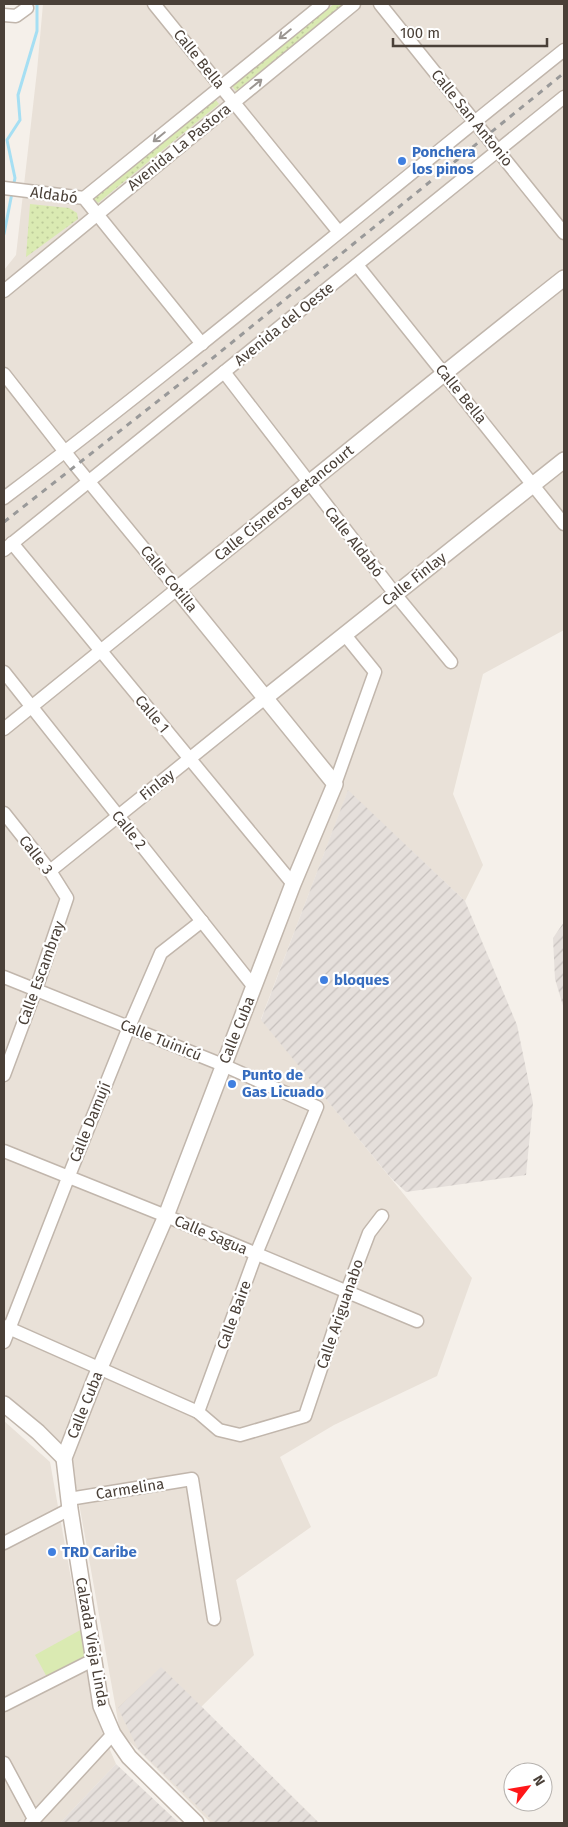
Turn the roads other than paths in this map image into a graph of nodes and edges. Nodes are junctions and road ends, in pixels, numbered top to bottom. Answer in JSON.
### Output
{"nodes":[{"id":1,"x":154,"y":4,"type":"edge"},
{"id":2,"x":323,"y":4,"type":"edge"},
{"id":3,"x":354,"y":4,"type":"edge"},
{"id":4,"x":380,"y":4,"type":"edge"},
{"id":5,"x":27,"y":8,"type":"dead end"},
{"id":6,"x":4,"y":14,"type":"edge"},
{"id":7,"x":564,"y":50,"type":"edge"},
{"id":8,"x":221,"y":86,"type":"junction"},
{"id":9,"x":564,"y":98,"type":"edge"},
{"id":10,"x":234,"y":102,"type":"junction"},
{"id":11,"x":474,"y":121,"type":"junction"},
{"id":12,"x":498,"y":151,"type":"junction"},
{"id":13,"x":4,"y":188,"type":"edge"},
{"id":14,"x":84,"y":198,"type":"junction"},
{"id":15,"x":96,"y":215,"type":"junction"},
{"id":16,"x":338,"y":232,"type":"junction"},
{"id":17,"x":564,"y":233,"type":"edge"},
{"id":18,"x":357,"y":265,"type":"junction"},
{"id":19,"x":564,"y":278,"type":"edge"},
{"id":20,"x":4,"y":291,"type":"edge"},
{"id":21,"x":202,"y":344,"type":"junction"},
{"id":22,"x":224,"y":372,"type":"junction"},
{"id":23,"x":443,"y":373,"type":"junction"},
{"id":24,"x":4,"y":374,"type":"edge"},
{"id":25,"x":64,"y":452,"type":"junction"},
{"id":26,"x":564,"y":460,"type":"edge"},
{"id":27,"x":89,"y":481,"type":"junction"},
{"id":28,"x":309,"y":484,"type":"junction"},
{"id":29,"x":533,"y":485,"type":"junction"},
{"id":30,"x":4,"y":498,"type":"edge"},
{"id":31,"x":564,"y":524,"type":"edge"},
{"id":32,"x":8,"y":546,"type":"edge"},
{"id":33,"x":177,"y":589,"type":"junction"},
{"id":34,"x":395,"y":594,"type":"junction"},
{"id":35,"x":345,"y":635,"type":"junction"},
{"id":36,"x":101,"y":651,"type":"junction"},
{"id":37,"x":451,"y":662,"type":"dead end"},
{"id":38,"x":4,"y":672,"type":"edge"},
{"id":39,"x":265,"y":698,"type":"junction"},
{"id":40,"x":32,"y":706,"type":"junction"},
{"id":41,"x":4,"y":729,"type":"edge"},
{"id":42,"x":190,"y":759,"type":"junction"},
{"id":43,"x":335,"y":784,"type":"junction"},
{"id":44,"x":4,"y":813,"type":"edge"},
{"id":45,"x":118,"y":816,"type":"junction"},
{"id":46,"x":50,"y":871,"type":"junction"},
{"id":47,"x":293,"y":884,"type":"junction"},
{"id":48,"x":67,"y":898,"type":"joint"},
{"id":49,"x":202,"y":921,"type":"junction"},
{"id":50,"x":4,"y":977,"type":"edge"},
{"id":51,"x":254,"y":987,"type":"junction"},
{"id":52,"x":36,"y":989,"type":"junction"},
{"id":53,"x":128,"y":1028,"type":"junction"},
{"id":54,"x":223,"y":1065,"type":"junction"},
{"id":55,"x":4,"y":1075,"type":"edge"},
{"id":56,"x":317,"y":1107,"type":"joint"},
{"id":57,"x":4,"y":1151,"type":"edge"},
{"id":58,"x":68,"y":1178,"type":"junction"},
{"id":59,"x":166,"y":1216,"type":"junction"},
{"id":60,"x":382,"y":1216,"type":"dead end"},
{"id":61,"x":256,"y":1254,"type":"junction"},
{"id":62,"x":347,"y":1291,"type":"junction"},
{"id":63,"x":417,"y":1321,"type":"dead end"},
{"id":64,"x":6,"y":1327,"type":"edge"},
{"id":65,"x":4,"y":1342,"type":"edge"},
{"id":66,"x":100,"y":1368,"type":"junction"},
{"id":67,"x":4,"y":1404,"type":"edge"},
{"id":68,"x":198,"y":1412,"type":"junction"},
{"id":69,"x":64,"y":1458,"type":"junction"},
{"id":70,"x":70,"y":1504,"type":"junction"},
{"id":71,"x":5,"y":1538,"type":"edge"},
{"id":72,"x":214,"y":1620,"type":"dead end"},
{"id":73,"x":93,"y":1660,"type":"junction"},
{"id":74,"x":4,"y":1706,"type":"edge"},
{"id":75,"x":113,"y":1734,"type":"junction"},
{"id":76,"x":4,"y":1763,"type":"edge"},
{"id":77,"x":33,"y":1821,"type":"edge"},
{"id":78,"x":196,"y":1823,"type":"edge"}],
"edges":[{"from":1,"to":8,"type":"street","name":"Calle Bella"},
{"from":2,"to":8,"type":"street","name":"Avenida La Pastora","one_way":true},
{"from":10,"to":3,"type":"street","name":"Avenida La Pastora","one_way":true},
{"from":4,"to":11,"type":"street","name":"Calle San Antonio"},
{"from":5,"to":6,"type":"street"},
{"from":7,"to":11,"type":"street"},
{"from":8,"to":10,"type":"street","name":"Calle Bella"},
{"from":8,"to":14,"type":"street","name":"Avenida La Pastora","one_way":true},
{"from":9,"to":12,"type":"street","name":"Avenida del Oeste"},
{"from":10,"to":15,"type":"street","name":"Avenida La Pastora"},
{"from":10,"to":16,"type":"street","name":"Calle Bella"},
{"from":11,"to":12,"type":"street","name":"Calle San Antonio"},
{"from":11,"to":16,"type":"street"},
{"from":12,"to":17,"type":"street","name":"Calle San Antonio"},
{"from":12,"to":18,"type":"street","name":"Avenida del Oeste"},
{"from":13,"to":14,"type":"street","name":"Aldabó"},
{"from":14,"to":15,"type":"street","name":"Aldabó"},
{"from":15,"to":20,"type":"street","name":"Avenida La Pastora"},
{"from":15,"to":21,"type":"street"},
{"from":16,"to":21,"type":"street"},
{"from":18,"to":22,"type":"street","name":"Avenida del Oeste"},
{"from":18,"to":23,"type":"street","name":"Calle Bella"},
{"from":19,"to":23,"type":"street","name":"Calle Cisneros Betancourt"},
{"from":21,"to":25,"type":"street"},
{"from":22,"to":27,"type":"street","name":"Avenida del Oeste"},
{"from":22,"to":28,"type":"street","name":"Calle Aldabó"},
{"from":23,"to":28,"type":"street","name":"Calle Cisneros Betancourt"},
{"from":23,"to":29,"type":"street","name":"Calle Bella"},
{"from":24,"to":25,"type":"street","name":"Calle Cotilla"},
{"from":25,"to":27,"type":"street","name":"Calle Cotilla"},
{"from":25,"to":30,"type":"street"},
{"from":26,"to":29,"type":"street","name":"Calle Finlay"},
{"from":27,"to":32,"type":"street","name":"Avenida del Oeste"},
{"from":27,"to":33,"type":"street","name":"Calle Cotilla"},
{"from":28,"to":33,"type":"street","name":"Calle Cisneros Betancourt"},
{"from":28,"to":34,"type":"street","name":"Calle Aldabó"},
{"from":29,"to":31,"type":"street","name":"Calle Bella"},
{"from":29,"to":34,"type":"street","name":"Calle Finlay"},
{"from":32,"to":36,"type":"street","name":"Calle 1"},
{"from":33,"to":36,"type":"street","name":"Calle Cisneros Betancourt"},
{"from":33,"to":39,"type":"street","name":"Calle Cotilla"},
{"from":34,"to":35,"type":"street","name":"Calle Finlay"},
{"from":34,"to":37,"type":"street","name":"Calle Aldabó"},
{"from":35,"to":39,"type":"street","name":"Calle Finlay"},
{"from":35,"to":43,"type":"street","name":"Calle Cuba"},
{"from":36,"to":40,"type":"street","name":"Calle Cisneros Betancourt"},
{"from":36,"to":42,"type":"street","name":"Calle 1"},
{"from":38,"to":40,"type":"street","name":"Calle 2"},
{"from":39,"to":42,"type":"street","name":"Finlay"},
{"from":39,"to":43,"type":"street","name":"Calle Cotilla"},
{"from":40,"to":41,"type":"street","name":"Calle Cisneros Betancourt"},
{"from":40,"to":45,"type":"street","name":"Calle 2"},
{"from":42,"to":45,"type":"street","name":"Finlay"},
{"from":42,"to":47,"type":"street","name":"Calle 1"},
{"from":43,"to":47,"type":"street","name":"Calle Cuba"},
{"from":44,"to":46,"type":"street","name":"Calle 3"},
{"from":45,"to":46,"type":"street","name":"Finlay"},
{"from":45,"to":49,"type":"street","name":"Calle 2"},
{"from":46,"to":48,"type":"street","name":"Calle 3"},
{"from":47,"to":51,"type":"street","name":"Calle Cuba"},
{"from":48,"to":52,"type":"street","name":"Calle Escambray"},
{"from":49,"to":51,"type":"street","name":"Calle 2"},
{"from":49,"to":53,"type":"street","name":"Calle Damují"},
{"from":50,"to":52,"type":"street","name":"Calle Tuinicú"},
{"from":51,"to":54,"type":"street","name":"Calle Cuba"},
{"from":52,"to":53,"type":"street","name":"Calle Tuinicú"},
{"from":52,"to":55,"type":"street","name":"Calle Escambray"},
{"from":53,"to":54,"type":"street","name":"Calle Tuinicú"},
{"from":53,"to":58,"type":"street","name":"Calle Damují"},
{"from":54,"to":56,"type":"street","name":"Calle Tuinicú"},
{"from":54,"to":59,"type":"street","name":"Calle Cuba"},
{"from":56,"to":61,"type":"street","name":"Calle Baire"},
{"from":57,"to":58,"type":"street","name":"Calle Sagua"},
{"from":58,"to":59,"type":"street","name":"Calle Sagua"},
{"from":58,"to":64,"type":"street","name":"Calle Damují"},
{"from":59,"to":61,"type":"street","name":"Calle Sagua"},
{"from":59,"to":66,"type":"street","name":"Calle Cuba"},
{"from":60,"to":62,"type":"street","name":"Calle Ariguanabo"},
{"from":61,"to":62,"type":"street","name":"Calle Sagua"},
{"from":61,"to":68,"type":"street","name":"Calle Baire"},
{"from":62,"to":63,"type":"street","name":"Calle Sagua"},
{"from":62,"to":68,"type":"street","name":"Calle Ariguanabo"},
{"from":64,"to":65,"type":"street","name":"Calle Damují"},
{"from":64,"to":66,"type":"street"},
{"from":66,"to":68,"type":"street"},
{"from":66,"to":69,"type":"street","name":"Calle Cuba"},
{"from":67,"to":69,"type":"street"},
{"from":69,"to":70,"type":"street","name":"Calzada Vieja Linda"},
{"from":70,"to":71,"type":"street","name":"Carmelina"},
{"from":70,"to":72,"type":"street","name":"Carmelina"},
{"from":70,"to":73,"type":"street","name":"Calzada Vieja Linda"},
{"from":73,"to":74,"type":"street"},
{"from":73,"to":75,"type":"street","name":"Calzada Vieja Linda"},
{"from":75,"to":77,"type":"street"},
{"from":75,"to":78,"type":"street","name":"Calzada Vieja Linda"},
{"from":76,"to":77,"type":"street"}]}
